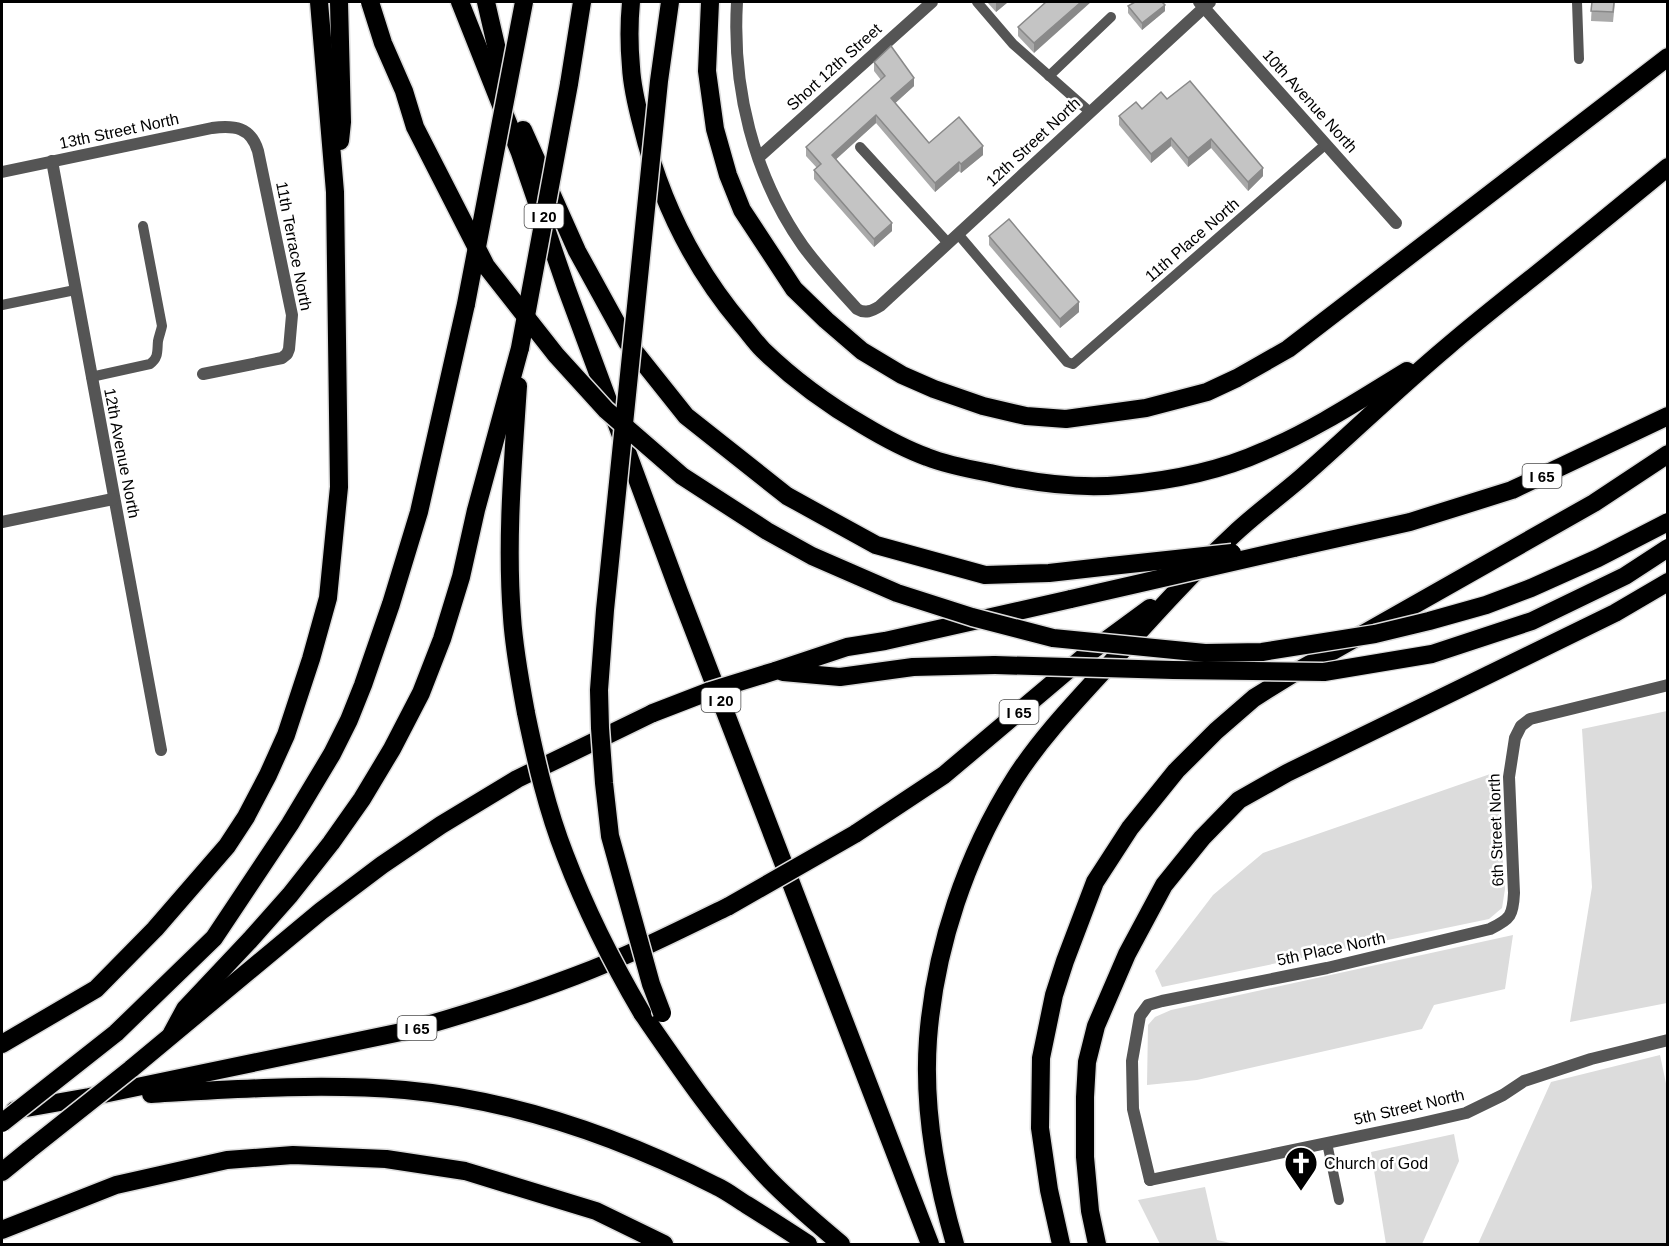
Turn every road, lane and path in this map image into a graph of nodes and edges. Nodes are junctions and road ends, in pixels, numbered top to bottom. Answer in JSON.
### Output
{"nodes":[{"id":1,"x":319,"y":2,"type":"edge"},
{"id":2,"x":339,"y":2,"type":"edge"},
{"id":3,"x":370,"y":2,"type":"edge"},
{"id":4,"x":460,"y":2,"type":"edge"},
{"id":5,"x":486,"y":2,"type":"edge"},
{"id":6,"x":524,"y":2,"type":"edge"},
{"id":7,"x":582,"y":2,"type":"edge"},
{"id":8,"x":631,"y":2,"type":"edge"},
{"id":9,"x":670,"y":2,"type":"edge"},
{"id":10,"x":710,"y":2,"type":"edge"},
{"id":11,"x":737,"y":2,"type":"edge"},
{"id":12,"x":932,"y":2,"type":"edge"},
{"id":13,"x":977,"y":2,"type":"edge"},
{"id":14,"x":1577,"y":2,"type":"edge"},
{"id":15,"x":1204,"y":3,"type":"edge"},
{"id":16,"x":1111,"y":17,"type":"dead end"},
{"id":17,"x":1668,"y":57,"type":"edge"},
{"id":18,"x":1579,"y":59,"type":"dead end"},
{"id":19,"x":1049,"y":76,"type":"junction"},
{"id":20,"x":506,"y":90,"type":"junction"},
{"id":21,"x":1090,"y":112,"type":"junction"},
{"id":22,"x":243,"y":130,"type":"joint"},
{"id":23,"x":1326,"y":144,"type":"junction"},
{"id":24,"x":860,"y":147,"type":"dead end"},
{"id":25,"x":520,"y":153,"type":"junction"},
{"id":26,"x":759,"y":157,"type":"junction"},
{"id":27,"x":52,"y":162,"type":"junction"},
{"id":28,"x":1668,"y":167,"type":"edge"},
{"id":29,"x":2,"y":171,"type":"edge"},
{"id":30,"x":335,"y":192,"type":"junction"},
{"id":31,"x":1396,"y":223,"type":"dead end"},
{"id":32,"x":142,"y":226,"type":"dead end"},
{"id":33,"x":953,"y":239,"type":"junction"},
{"id":34,"x":75,"y":290,"type":"junction"},
{"id":35,"x":2,"y":306,"type":"edge"},
{"id":36,"x":1447,"y":346,"type":"junction"},
{"id":37,"x":520,"y":348,"type":"junction"},
{"id":38,"x":203,"y":374,"type":"dead end"},
{"id":39,"x":91,"y":377,"type":"junction"},
{"id":40,"x":1668,"y":416,"type":"edge"},
{"id":41,"x":1668,"y":454,"type":"edge"},
{"id":42,"x":114,"y":499,"type":"junction"},
{"id":43,"x":2,"y":522,"type":"edge"},
{"id":44,"x":1668,"y":522,"type":"edge"},
{"id":45,"x":1294,"y":548,"type":"junction"},
{"id":46,"x":1668,"y":548,"type":"edge"},
{"id":47,"x":1668,"y":582,"type":"edge"},
{"id":48,"x":1180,"y":585,"type":"junction"},
{"id":49,"x":775,"y":671,"type":"junction"},
{"id":50,"x":1668,"y":686,"type":"edge"},
{"id":51,"x":161,"y":750,"type":"dead end"},
{"id":52,"x":1513,"y":909,"type":"joint"},
{"id":53,"x":172,"y":1033,"type":"junction"},
{"id":54,"x":1668,"y":1040,"type":"edge"},
{"id":55,"x":2,"y":1044,"type":"edge"},
{"id":56,"x":693,"y":1086,"type":"junction"},
{"id":57,"x":89,"y":1097,"type":"junction"},
{"id":58,"x":2,"y":1113,"type":"edge"},
{"id":59,"x":2,"y":1123,"type":"edge"},
{"id":60,"x":1326,"y":1143,"type":"junction"},
{"id":61,"x":2,"y":1172,"type":"edge"},
{"id":62,"x":1150,"y":1180,"type":"joint"},
{"id":63,"x":1339,"y":1200,"type":"dead end"},
{"id":64,"x":2,"y":1230,"type":"edge"},
{"id":65,"x":664,"y":1245,"type":"edge"},
{"id":66,"x":808,"y":1245,"type":"edge"},
{"id":67,"x":841,"y":1245,"type":"edge"},
{"id":68,"x":930,"y":1245,"type":"edge"},
{"id":69,"x":955,"y":1245,"type":"edge"},
{"id":70,"x":1061,"y":1245,"type":"edge"},
{"id":71,"x":1097,"y":1245,"type":"edge"}],
"edges":[{"from":1,"to":30,"type":"highway"},
{"from":2,"to":30,"type":"highway"},
{"from":3,"to":44,"type":"highway","bridge":true},
{"from":4,"to":25,"type":"highway"},
{"from":5,"to":20,"type":"highway","number":"I 20"},
{"from":6,"to":59,"type":"highway","bridge":true},
{"from":7,"to":37,"type":"highway","number":"I 20","bridge":true},
{"from":8,"to":36,"type":"highway"},
{"from":9,"to":56,"type":"highway","bridge":true},
{"from":10,"to":17,"type":"highway"},
{"from":11,"to":26,"type":"street"},
{"from":12,"to":26,"type":"street","name":"Short 12th Street"},
{"from":13,"to":19,"type":"lane"},
{"from":14,"to":18,"type":"lane"},
{"from":15,"to":21,"type":"street","name":"12th Street North"},
{"from":15,"to":23,"type":"street","name":"10th Avenue North"},
{"from":16,"to":19,"type":"lane"},
{"from":19,"to":21,"type":"lane"},
{"from":20,"to":25,"type":"highway","number":"I 20"},
{"from":20,"to":45,"type":"highway","bridge":true},
{"from":21,"to":33,"type":"street","name":"12th Street North"},
{"from":22,"to":27,"type":"street","name":"13th Street North"},
{"from":22,"to":38,"type":"street","name":"11th Terrace North"},
{"from":23,"to":31,"type":"street","name":"10th Avenue North"},
{"from":23,"to":33,"type":"lane","name":"11th Place North"},
{"from":24,"to":33,"type":"lane"},
{"from":25,"to":68,"type":"highway","number":"I 20"},
{"from":26,"to":33,"type":"street","name":"12th Street North"},
{"from":27,"to":29,"type":"street","name":"13th Street North"},
{"from":27,"to":34,"type":"street","name":"12th Avenue North"},
{"from":28,"to":36,"type":"highway","number":"I 65"},
{"from":30,"to":55,"type":"highway"},
{"from":32,"to":39,"type":"lane"},
{"from":34,"to":35,"type":"lane"},
{"from":34,"to":39,"type":"street","name":"12th Avenue North"},
{"from":36,"to":48,"type":"highway","number":"I 65"},
{"from":37,"to":53,"type":"highway"},
{"from":37,"to":56,"type":"highway","number":"I 20","bridge":true},
{"from":39,"to":42,"type":"street","name":"12th Avenue North"},
{"from":40,"to":45,"type":"highway","number":"I 65"},
{"from":41,"to":70,"type":"highway"},
{"from":42,"to":43,"type":"street"},
{"from":42,"to":51,"type":"street","name":"12th Avenue North"},
{"from":45,"to":49,"type":"highway","number":"I 65","bridge":true},
{"from":46,"to":49,"type":"highway","bridge":true},
{"from":47,"to":71,"type":"highway"},
{"from":48,"to":57,"type":"highway","number":"I 65","bridge":true},
{"from":48,"to":69,"type":"highway"},
{"from":49,"to":53,"type":"highway","number":"I 65","bridge":true},
{"from":50,"to":52,"type":"street","name":"6th Street North"},
{"from":52,"to":62,"type":"street","name":"5th Place North"},
{"from":53,"to":61,"type":"highway","number":"I 65","bridge":true},
{"from":54,"to":60,"type":"street","name":"5th Street North"},
{"from":56,"to":67,"type":"highway","number":"I 20"},
{"from":57,"to":58,"type":"highway","number":"I 65"},
{"from":57,"to":66,"type":"highway"},
{"from":60,"to":62,"type":"street","name":"5th Street North"},
{"from":60,"to":63,"type":"lane"},
{"from":64,"to":65,"type":"highway"}]}
